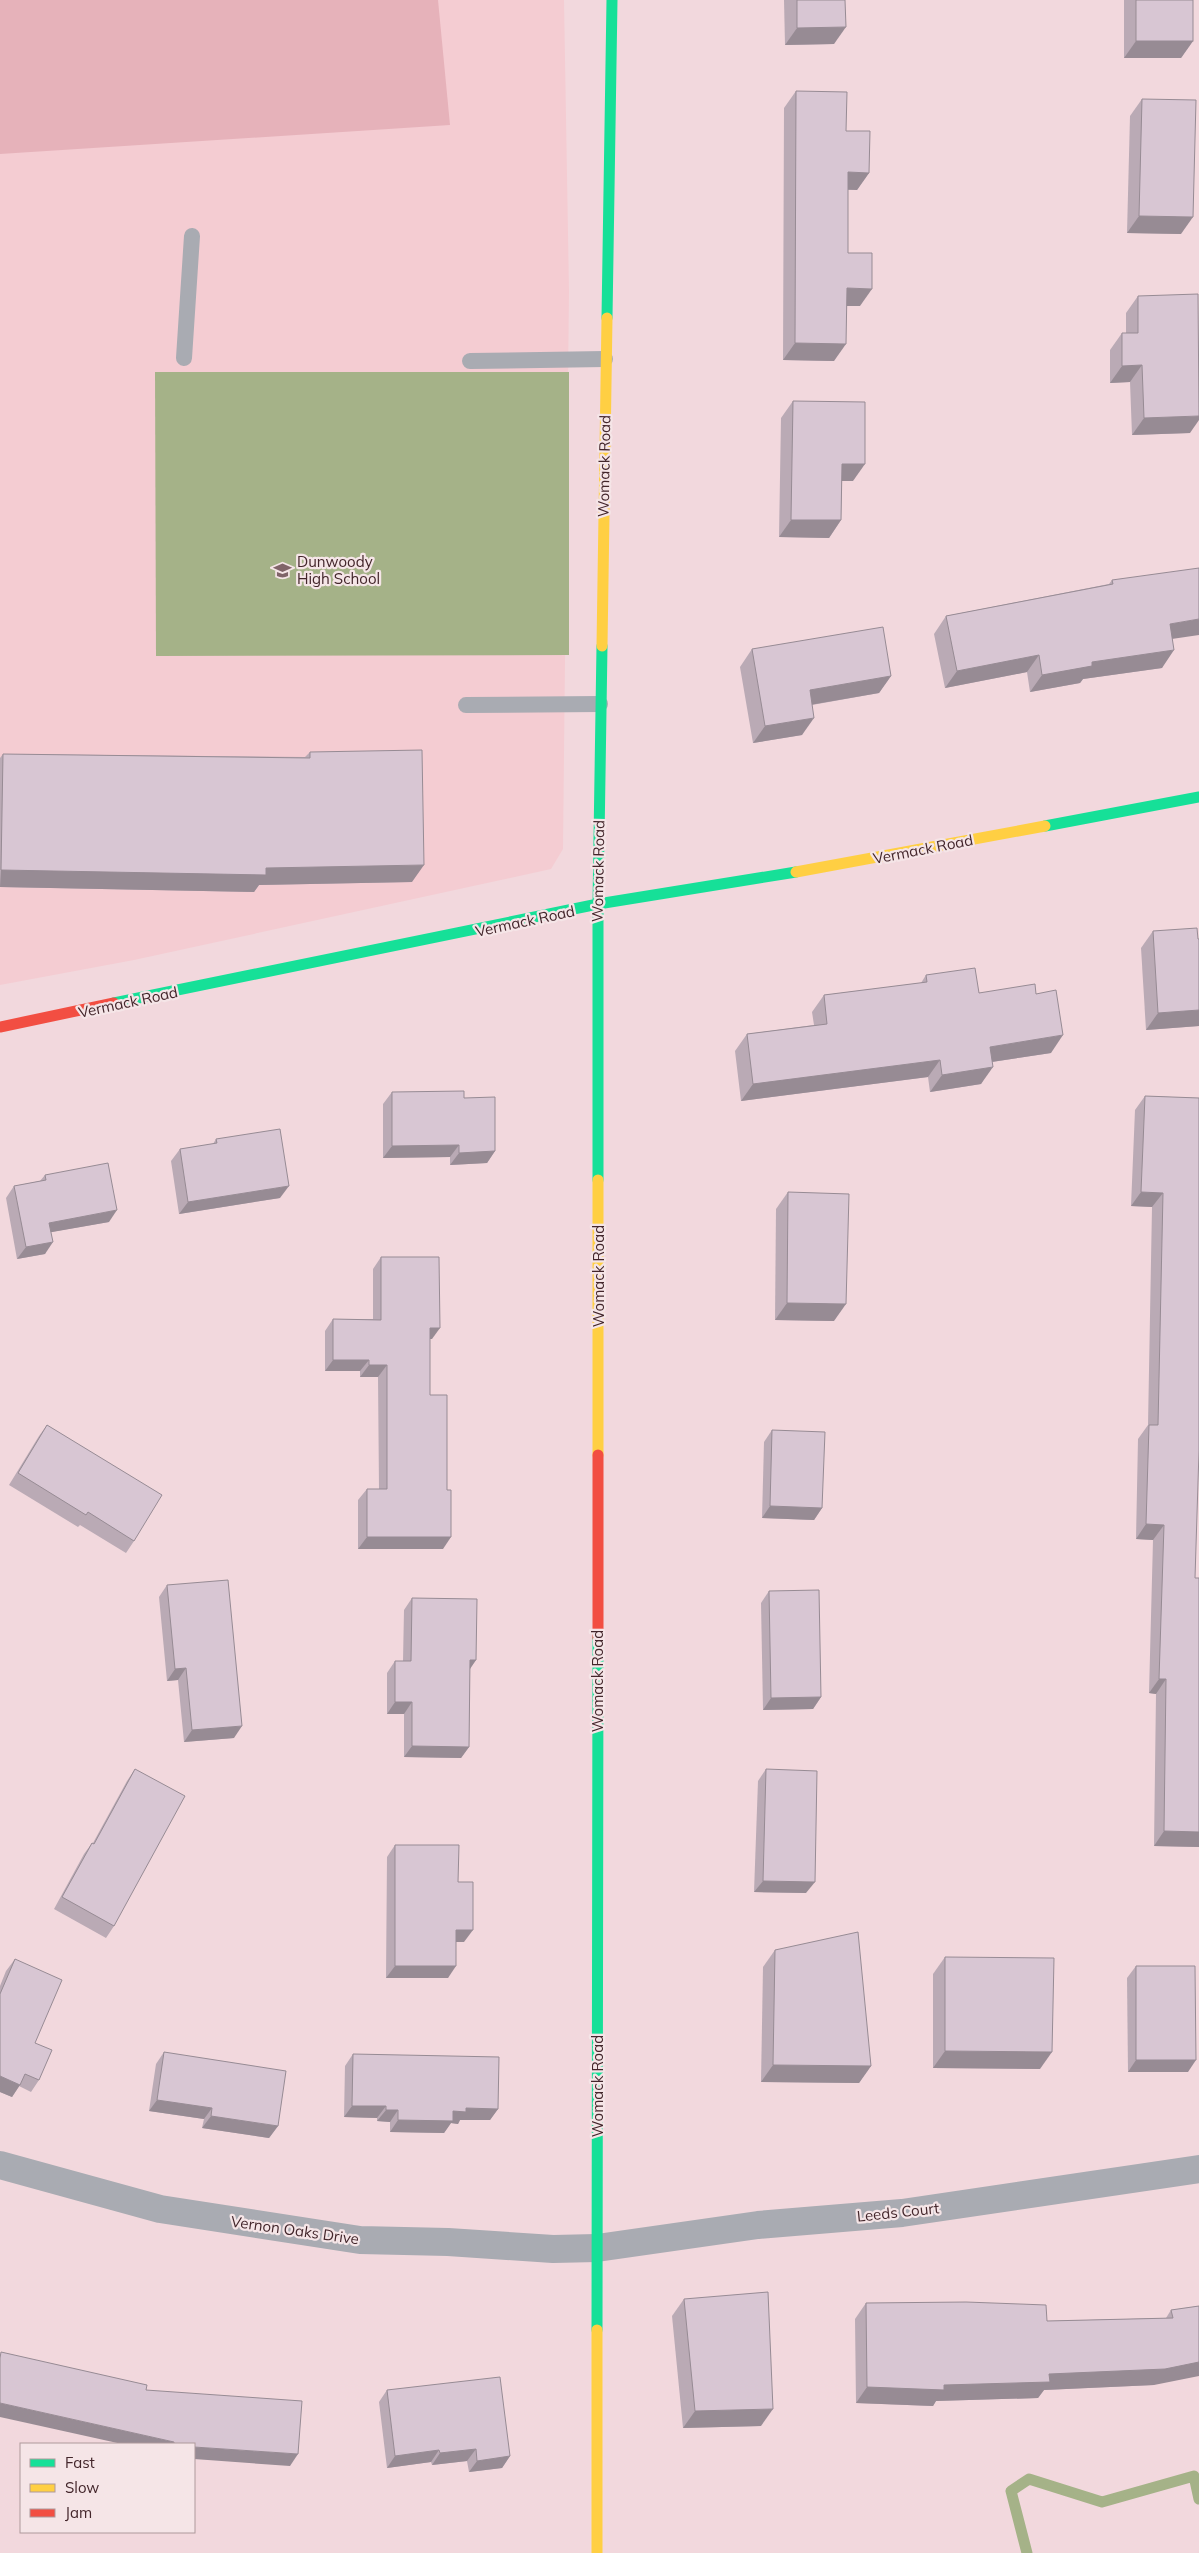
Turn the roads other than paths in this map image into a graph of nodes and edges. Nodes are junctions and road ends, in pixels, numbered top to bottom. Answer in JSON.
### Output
{"nodes":[{"id":1,"x":612,"y":0,"type":"edge"},
{"id":2,"x":192,"y":236,"type":"dead end"},
{"id":3,"x":184,"y":358,"type":"dead end"},
{"id":4,"x":605,"y":359,"type":"junction"},
{"id":5,"x":470,"y":361,"type":"dead end"},
{"id":6,"x":600,"y":704,"type":"junction"},
{"id":7,"x":466,"y":705,"type":"dead end"},
{"id":8,"x":1199,"y":797,"type":"edge"},
{"id":9,"x":598,"y":904,"type":"junction"},
{"id":10,"x":0,"y":1027,"type":"edge"},
{"id":11,"x":0,"y":2165,"type":"edge"},
{"id":12,"x":1199,"y":2169,"type":"edge"},
{"id":13,"x":597,"y":2248,"type":"junction"},
{"id":14,"x":597,"y":2553,"type":"edge"}],
"edges":[{"from":1,"to":4,"type":"street","name":"Womack Road"},
{"from":2,"to":3,"type":"lane"},
{"from":4,"to":5,"type":"lane"},
{"from":4,"to":6,"type":"street","name":"Womack Road"},
{"from":6,"to":7,"type":"lane"},
{"from":6,"to":9,"type":"street","name":"Womack Road"},
{"from":8,"to":9,"type":"street","name":"Vermack Road"},
{"from":9,"to":10,"type":"street","name":"Vermack Road"},
{"from":9,"to":13,"type":"street","name":"Womack Road"},
{"from":11,"to":13,"type":"street","name":"Vernon Oaks Drive"},
{"from":12,"to":13,"type":"street","name":"Leeds Court"},
{"from":13,"to":14,"type":"street","name":"Womack Road"}]}
